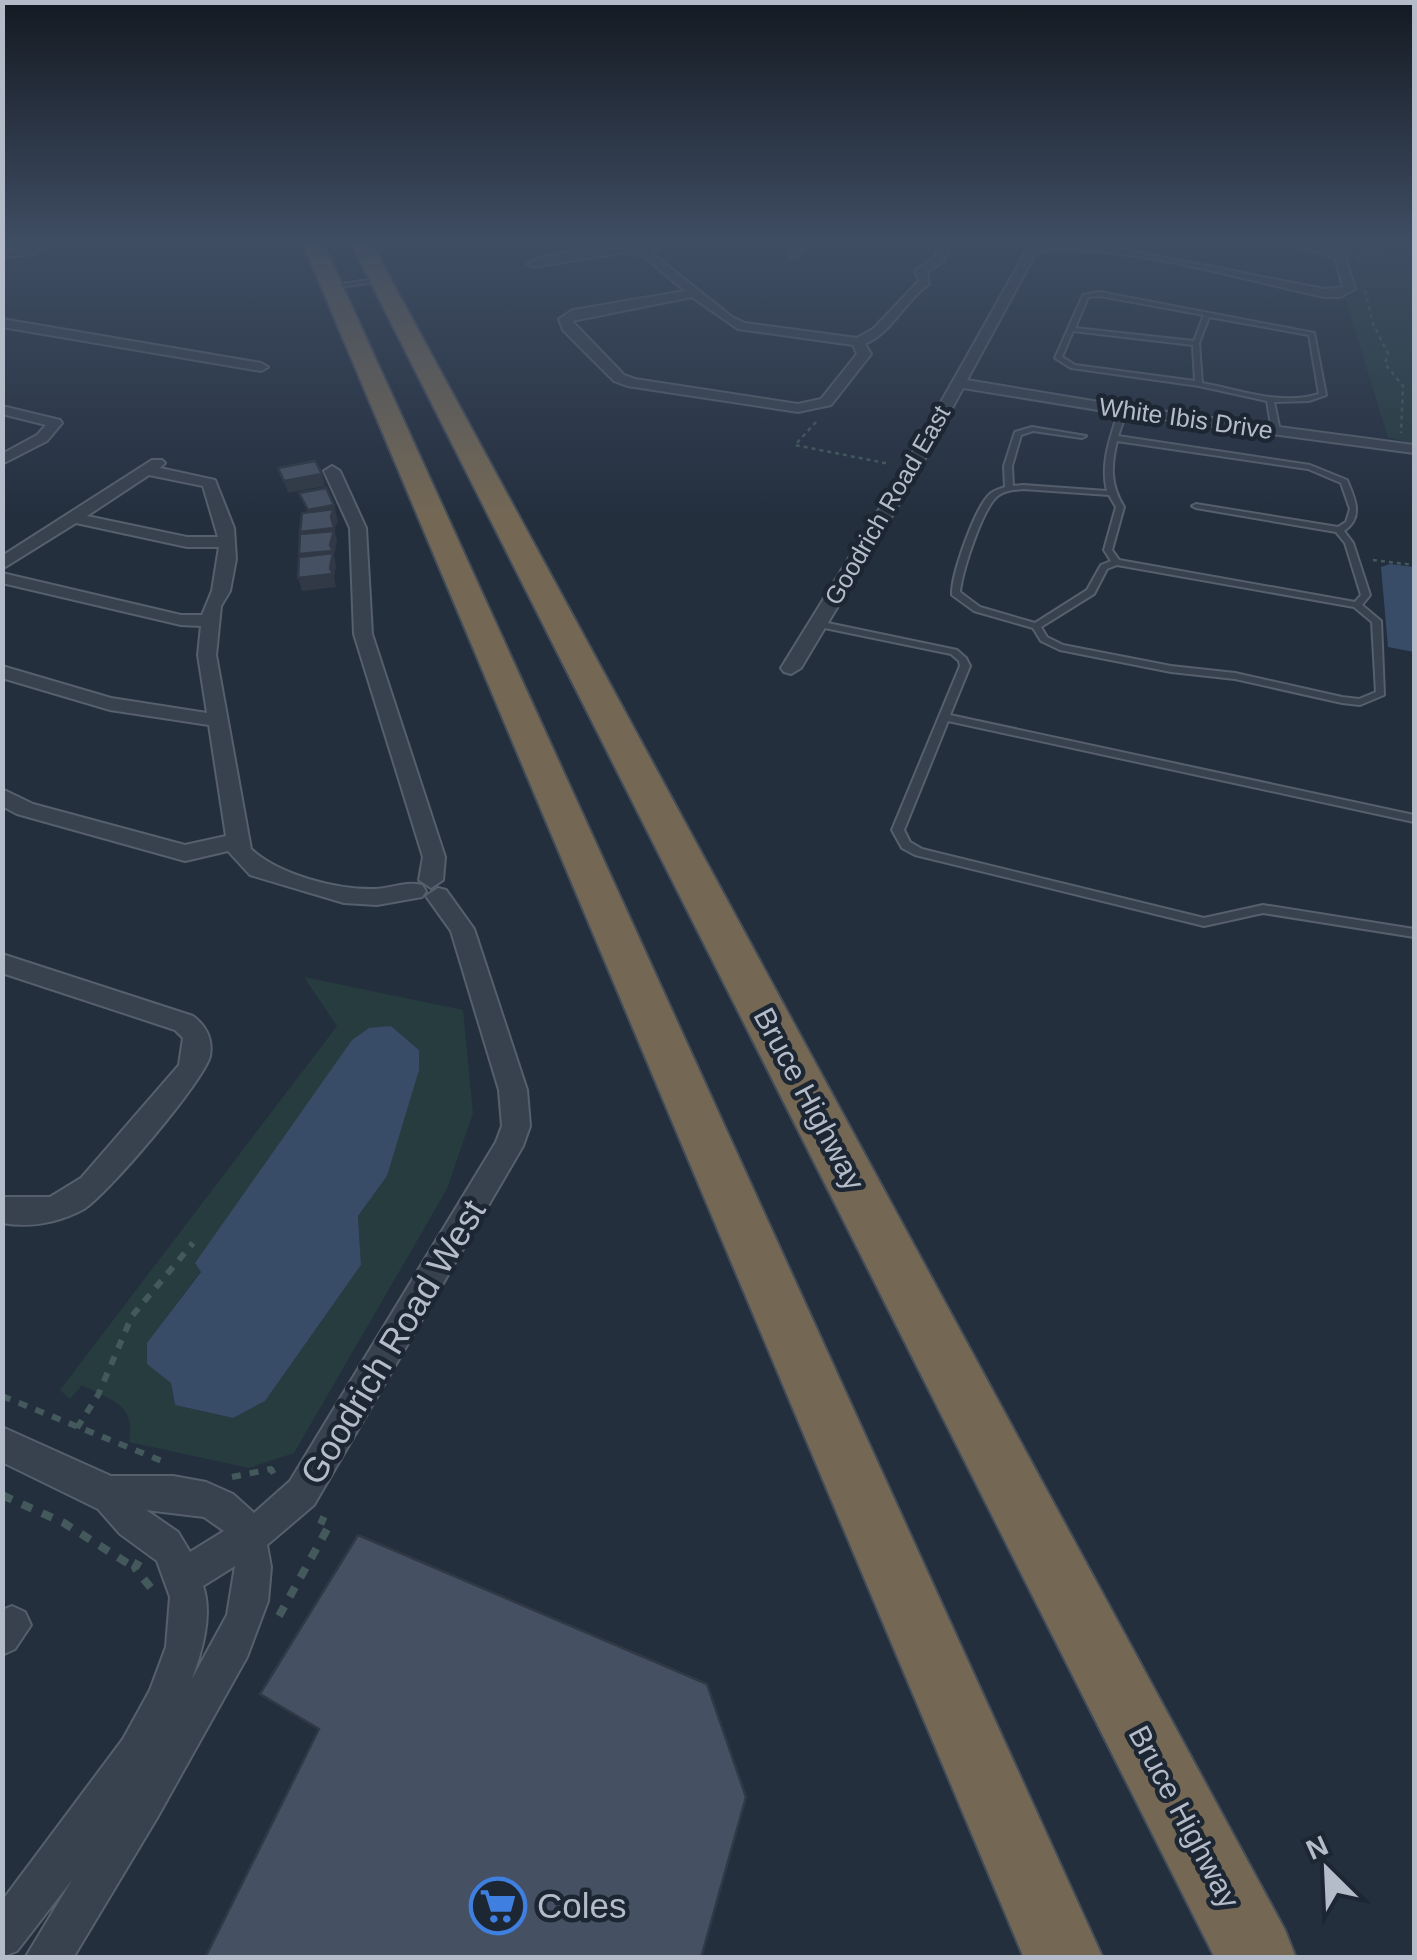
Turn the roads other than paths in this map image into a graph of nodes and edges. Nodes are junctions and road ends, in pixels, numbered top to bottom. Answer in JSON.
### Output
{"nodes":[{"id":1,"x":58,"y":332,"type":"edge"},
{"id":2,"x":352,"y":332,"type":"edge"},
{"id":3,"x":408,"y":332,"type":"edge"},
{"id":4,"x":573,"y":332,"type":"edge"},
{"id":5,"x":789,"y":332,"type":"edge"},
{"id":6,"x":877,"y":332,"type":"edge"},
{"id":7,"x":986,"y":332,"type":"edge"},
{"id":8,"x":1069,"y":332,"type":"edge"},
{"id":9,"x":1102,"y":332,"type":"edge"},
{"id":10,"x":1200,"y":332,"type":"edge"},
{"id":11,"x":1304,"y":332,"type":"edge"},
{"id":12,"x":858,"y":342,"type":"junction"},
{"id":13,"x":1196,"y":343,"type":"junction"},
{"id":14,"x":261,"y":367,"type":"dead end"},
{"id":15,"x":959,"y":382,"type":"junction"},
{"id":16,"x":1199,"y":384,"type":"junction"},
{"id":17,"x":1270,"y":398,"type":"junction"},
{"id":18,"x":2,"y":410,"type":"edge"},
{"id":19,"x":1123,"y":410,"type":"junction"},
{"id":20,"x":1276,"y":431,"type":"junction"},
{"id":21,"x":1082,"y":436,"type":"dead end"},
{"id":22,"x":1115,"y":438,"type":"junction"},
{"id":23,"x":1414,"y":449,"type":"edge"},
{"id":24,"x":2,"y":460,"type":"edge"},
{"id":25,"x":332,"y":471,"type":"dead end"},
{"id":26,"x":1009,"y":488,"type":"junction"},
{"id":27,"x":1109,"y":494,"type":"junction"},
{"id":28,"x":1196,"y":506,"type":"dead end"},
{"id":29,"x":75,"y":518,"type":"junction"},
{"id":30,"x":1338,"y":530,"type":"junction"},
{"id":31,"x":226,"y":542,"type":"junction"},
{"id":32,"x":1116,"y":562,"type":"junction"},
{"id":33,"x":2,"y":564,"type":"edge"},
{"id":34,"x":2,"y":578,"type":"edge"},
{"id":35,"x":1357,"y":604,"type":"junction"},
{"id":36,"x":212,"y":621,"type":"junction"},
{"id":37,"x":818,"y":624,"type":"junction"},
{"id":38,"x":1036,"y":626,"type":"junction"},
{"id":39,"x":791,"y":668,"type":"dead end"},
{"id":40,"x":2,"y":672,"type":"edge"},
{"id":41,"x":943,"y":718,"type":"junction"},
{"id":42,"x":219,"y":719,"type":"junction"},
{"id":43,"x":2,"y":796,"type":"edge"},
{"id":44,"x":1414,"y":818,"type":"edge"},
{"id":45,"x":237,"y":841,"type":"junction"},
{"id":46,"x":428,"y":889,"type":"junction"},
{"id":47,"x":1414,"y":933,"type":"edge"},
{"id":48,"x":2,"y":962,"type":"edge"},
{"id":49,"x":2,"y":1210,"type":"edge"},
{"id":50,"x":2,"y":1444,"type":"edge"},
{"id":51,"x":108,"y":1494,"type":"junction"},
{"id":52,"x":247,"y":1538,"type":"junction"},
{"id":53,"x":169,"y":1588,"type":"junction"},
{"id":54,"x":2,"y":1936,"type":"edge"},
{"id":55,"x":47,"y":1958,"type":"edge"},
{"id":56,"x":1064,"y":1958,"type":"edge"},
{"id":57,"x":1257,"y":1958,"type":"edge"}],
"edges":[{"from":1,"to":14,"type":"street"},
{"from":2,"to":56,"type":"highway"},
{"from":3,"to":57,"type":"highway","name":"Bruce Highway"},
{"from":4,"to":12,"type":"street"},
{"from":5,"to":12,"type":"street"},
{"from":6,"to":12,"type":"street"},
{"from":7,"to":15,"type":"street","name":"Goodrich Road East"},
{"from":8,"to":16,"type":"lane"},
{"from":9,"to":13,"type":"lane"},
{"from":10,"to":13,"type":"lane"},
{"from":11,"to":17,"type":"lane"},
{"from":13,"to":16,"type":"lane"},
{"from":15,"to":19,"type":"street","name":"White Ibis Drive"},
{"from":15,"to":37,"type":"street","name":"Goodrich Road East"},
{"from":16,"to":17,"type":"lane"},
{"from":17,"to":20,"type":"lane"},
{"from":18,"to":24,"type":"street"},
{"from":19,"to":20,"type":"street","name":"White Ibis Drive"},
{"from":19,"to":22,"type":"lane"},
{"from":20,"to":23,"type":"street","name":"White Ibis Drive"},
{"from":21,"to":26,"type":"lane"},
{"from":22,"to":27,"type":"lane"},
{"from":22,"to":30,"type":"lane"},
{"from":25,"to":46,"type":"street"},
{"from":26,"to":27,"type":"lane"},
{"from":26,"to":38,"type":"lane"},
{"from":27,"to":32,"type":"lane"},
{"from":28,"to":30,"type":"lane"},
{"from":29,"to":31,"type":"street"},
{"from":29,"to":31,"type":"street"},
{"from":29,"to":33,"type":"street"},
{"from":30,"to":35,"type":"lane"},
{"from":31,"to":36,"type":"street"},
{"from":32,"to":35,"type":"lane"},
{"from":32,"to":38,"type":"lane"},
{"from":34,"to":36,"type":"street"},
{"from":35,"to":38,"type":"lane"},
{"from":36,"to":42,"type":"street"},
{"from":37,"to":39,"type":"street","name":"Goodrich Road East"},
{"from":37,"to":41,"type":"lane"},
{"from":40,"to":42,"type":"street"},
{"from":41,"to":44,"type":"lane"},
{"from":41,"to":47,"type":"lane"},
{"from":42,"to":45,"type":"street"},
{"from":43,"to":45,"type":"street"},
{"from":45,"to":46,"type":"street"},
{"from":46,"to":52,"type":"street","name":"Goodrich Road West"},
{"from":48,"to":49,"type":"street"},
{"from":50,"to":51,"type":"street"},
{"from":51,"to":52,"type":"street"},
{"from":51,"to":53,"type":"street"},
{"from":52,"to":53,"type":"street","name":"Goodrich Road West"},
{"from":52,"to":55,"type":"street"},
{"from":53,"to":54,"type":"street"}]}
